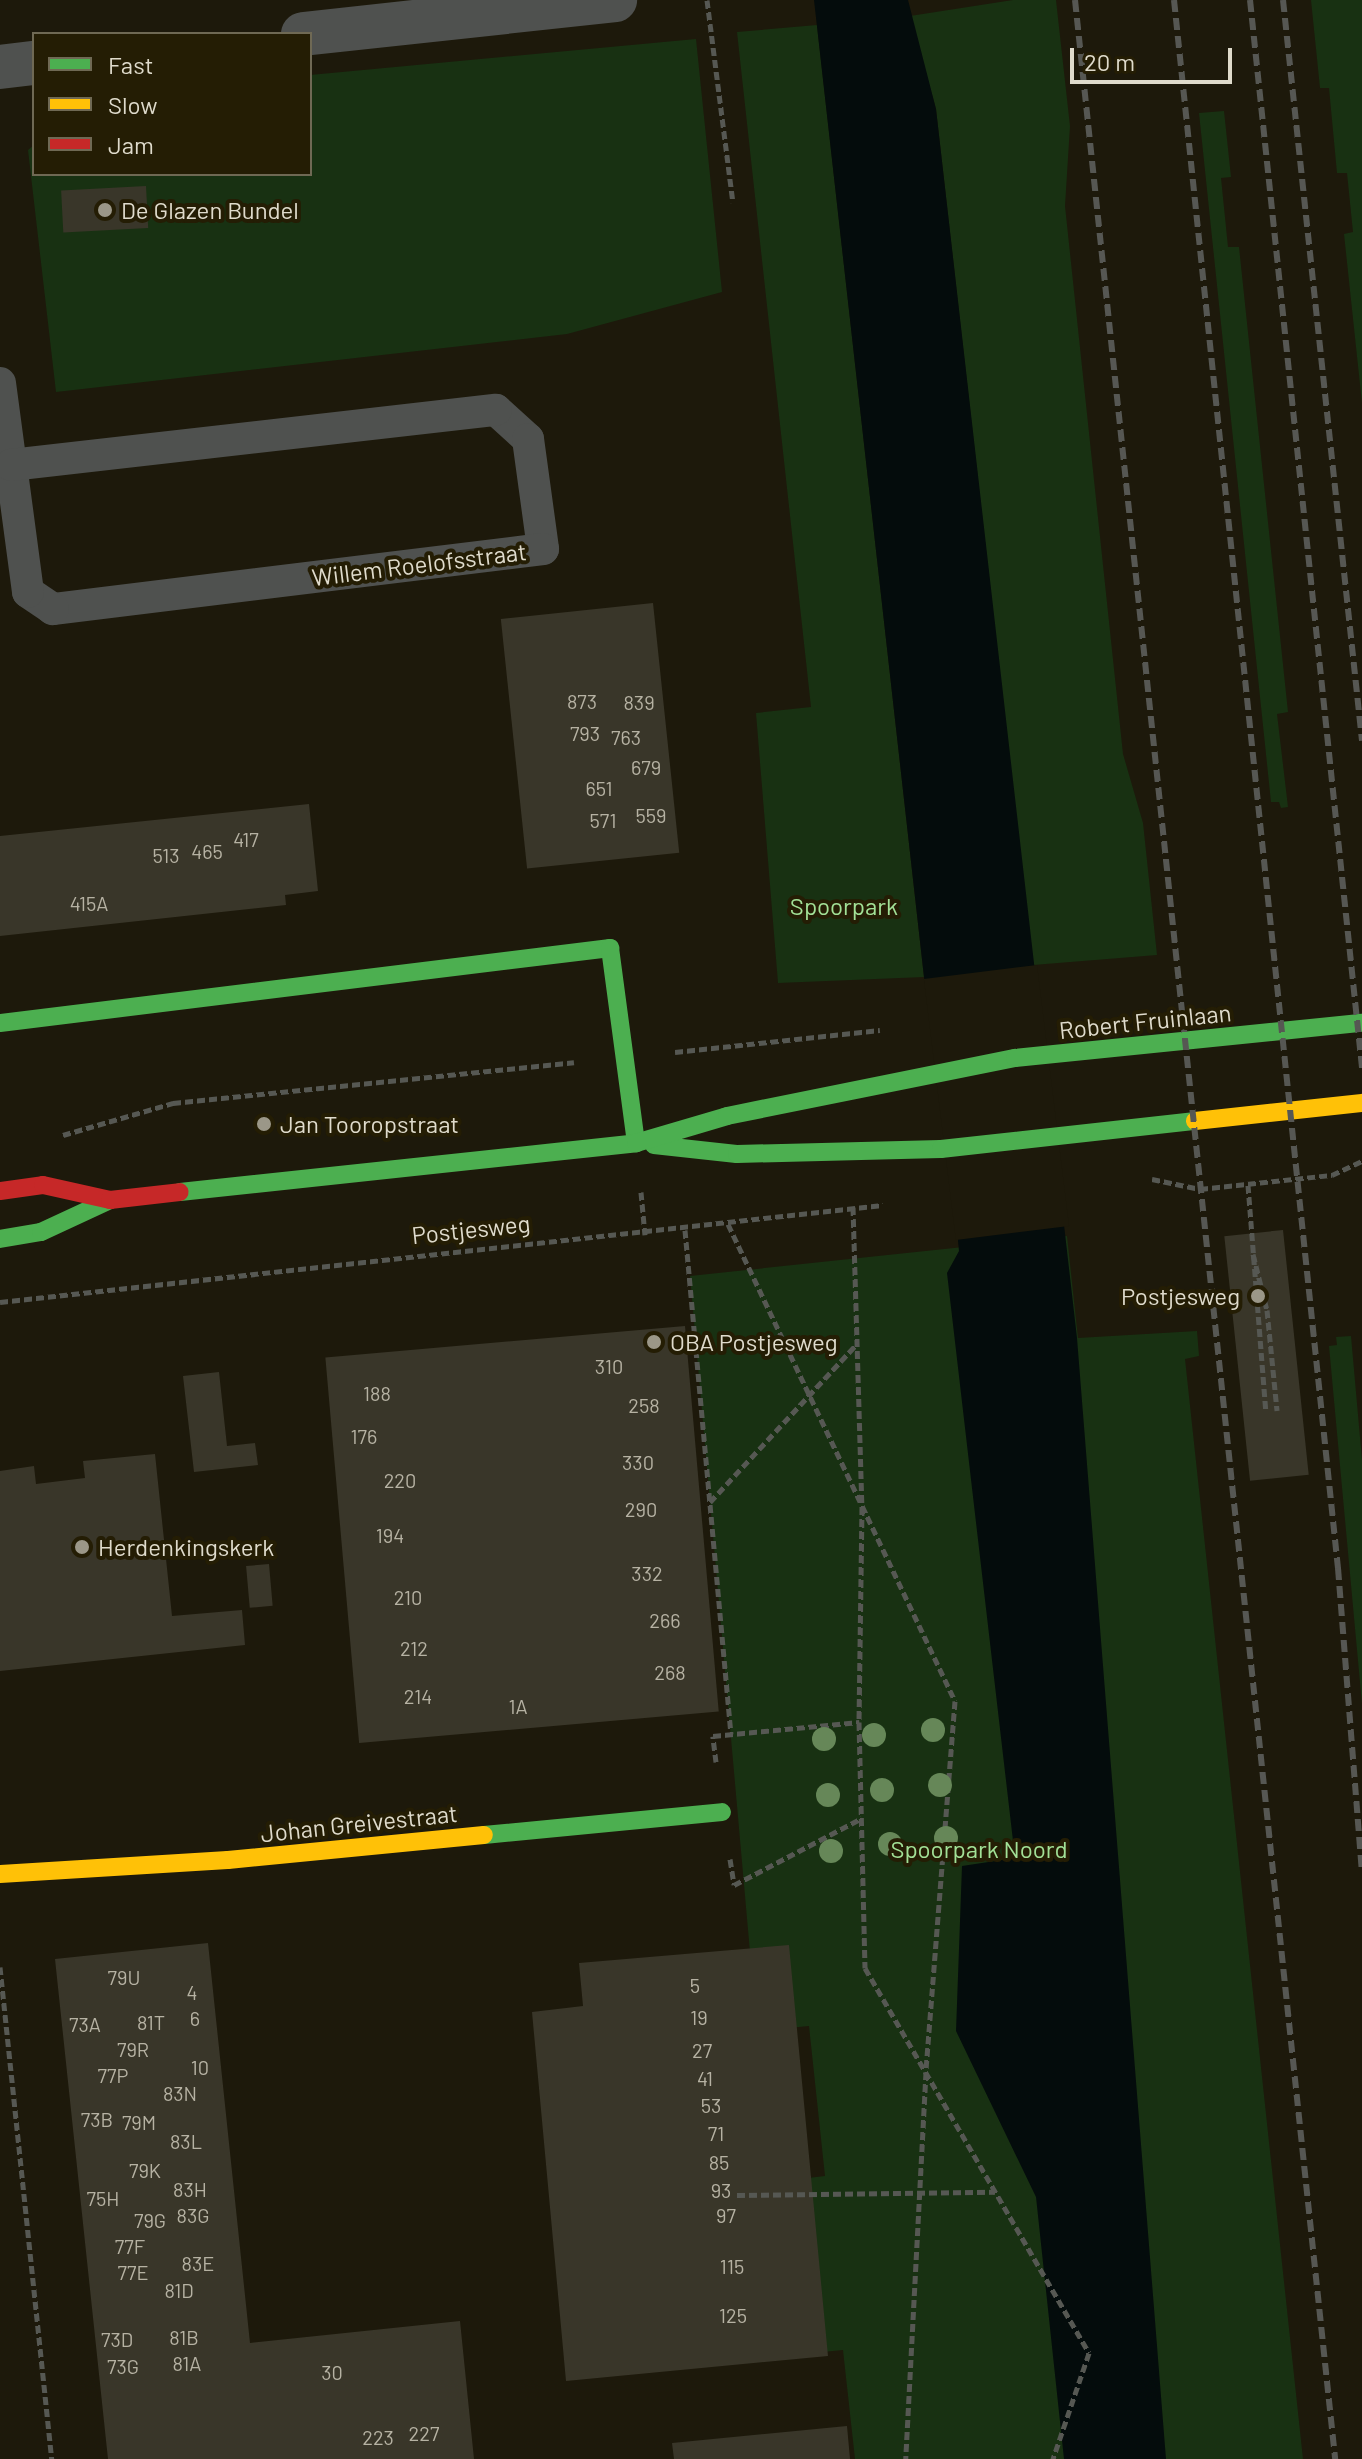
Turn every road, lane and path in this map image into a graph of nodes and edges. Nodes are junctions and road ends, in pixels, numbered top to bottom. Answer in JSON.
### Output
{"nodes":[{"id":1,"x":615,"y":0,"type":"edge"},
{"id":2,"x":707,"y":0,"type":"edge"},
{"id":3,"x":312,"y":33,"type":"edge"},
{"id":4,"x":32,"y":63,"type":"edge"},
{"id":5,"x":0,"y":67,"type":"edge"},
{"id":6,"x":733,"y":202,"type":"dead end"},
{"id":7,"x":0,"y":383,"type":"edge"},
{"id":8,"x":11,"y":465,"type":"junction"},
{"id":9,"x":0,"y":1023,"type":"edge"},
{"id":10,"x":1362,"y":1023,"type":"edge"},
{"id":11,"x":883,"y":1030,"type":"dead end"},
{"id":12,"x":624,"y":1057,"type":"junction"},
{"id":13,"x":1362,"y":1103,"type":"edge"},
{"id":14,"x":58,"y":1137,"type":"dead end"},
{"id":15,"x":636,"y":1143,"type":"junction"},
{"id":16,"x":1362,"y":1161,"type":"edge"},
{"id":17,"x":1138,"y":1176,"type":"dead end"},
{"id":18,"x":1248,"y":1185,"type":"junction"},
{"id":19,"x":0,"y":1191,"type":"edge"},
{"id":20,"x":110,"y":1200,"type":"junction"},
{"id":21,"x":900,"y":1203,"type":"dead end"},
{"id":22,"x":853,"y":1207,"type":"junction"},
{"id":23,"x":728,"y":1224,"type":"junction"},
{"id":24,"x":685,"y":1230,"type":"junction"},
{"id":25,"x":1249,"y":1237,"type":"junction"},
{"id":26,"x":0,"y":1239,"type":"edge"},
{"id":27,"x":0,"y":1302,"type":"edge"},
{"id":28,"x":857,"y":1343,"type":"junction"},
{"id":29,"x":809,"y":1395,"type":"junction"},
{"id":30,"x":1277,"y":1411,"type":"dead end"},
{"id":31,"x":1266,"y":1412,"type":"dead end"},
{"id":32,"x":710,"y":1502,"type":"junction"},
{"id":33,"x":862,"y":1507,"type":"junction"},
{"id":34,"x":731,"y":1734,"type":"dead end"},
{"id":35,"x":722,"y":1812,"type":"dead end"},
{"id":36,"x":0,"y":1874,"type":"edge"},
{"id":37,"x":0,"y":1967,"type":"edge"},
{"id":38,"x":926,"y":2072,"type":"junction"},
{"id":39,"x":995,"y":2192,"type":"junction"},
{"id":40,"x":920,"y":2194,"type":"junction"},
{"id":41,"x":737,"y":2195,"type":"dead end"},
{"id":42,"x":1053,"y":2457,"type":"edge"},
{"id":43,"x":52,"y":2459,"type":"edge"},
{"id":44,"x":906,"y":2459,"type":"edge"}],
"edges":[{"from":1,"to":3,"type":"street"},
{"from":2,"to":6,"type":"path"},
{"from":4,"to":5,"type":"street"},
{"from":7,"to":8,"type":"lane","name":"Willem Roelofsstraat"},
{"from":8,"to":8,"type":"lane","name":"Willem Roelofsstraat"},
{"from":9,"to":12,"type":"street"},
{"from":10,"to":15,"type":"street","name":"Robert Fruinlaan"},
{"from":11,"to":12,"type":"path"},
{"from":12,"to":14,"type":"path"},
{"from":12,"to":15,"type":"street"},
{"from":13,"to":15,"type":"street"},
{"from":15,"to":20,"type":"street"},
{"from":16,"to":18,"type":"path"},
{"from":17,"to":18,"type":"path"},
{"from":18,"to":25,"type":"path"},
{"from":19,"to":20,"type":"street"},
{"from":20,"to":26,"type":"street"},
{"from":21,"to":22,"type":"path","name":"Postjesweg"},
{"from":22,"to":23,"type":"path","name":"Postjesweg"},
{"from":22,"to":28,"type":"path"},
{"from":23,"to":24,"type":"path","name":"Postjesweg"},
{"from":23,"to":29,"type":"path"},
{"from":24,"to":27,"type":"path","name":"Postjesweg"},
{"from":24,"to":32,"type":"path"},
{"from":25,"to":30,"type":"path"},
{"from":25,"to":31,"type":"path"},
{"from":28,"to":29,"type":"path"},
{"from":28,"to":33,"type":"path"},
{"from":29,"to":32,"type":"path"},
{"from":29,"to":33,"type":"path"},
{"from":32,"to":34,"type":"path"},
{"from":33,"to":38,"type":"path"},
{"from":33,"to":38,"type":"path"},
{"from":35,"to":36,"type":"street","name":"Johan Greivestraat"},
{"from":37,"to":43,"type":"path"},
{"from":38,"to":39,"type":"path"},
{"from":38,"to":40,"type":"path"},
{"from":39,"to":40,"type":"path"},
{"from":39,"to":42,"type":"path"},
{"from":40,"to":41,"type":"path"},
{"from":40,"to":44,"type":"path"}]}
